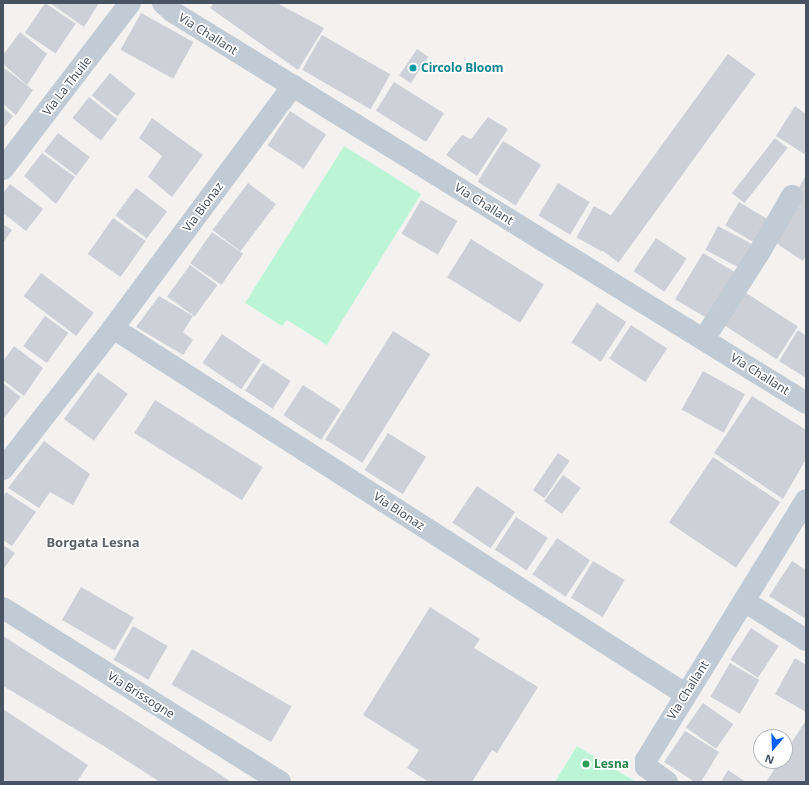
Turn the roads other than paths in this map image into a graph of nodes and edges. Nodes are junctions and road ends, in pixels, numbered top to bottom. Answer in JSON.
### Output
{"nodes":[{"id":1,"x":130,"y":3,"type":"edge"},
{"id":2,"x":163,"y":3,"type":"edge"},
{"id":3,"x":293,"y":86,"type":"junction"},
{"id":4,"x":3,"y":169,"type":"edge"},
{"id":5,"x":792,"y":196,"type":"dead end"},
{"id":6,"x":113,"y":328,"type":"junction"},
{"id":7,"x":704,"y":339,"type":"junction"},
{"id":8,"x":806,"y":403,"type":"edge"},
{"id":9,"x":3,"y":470,"type":"edge"},
{"id":10,"x":806,"y":500,"type":"edge"},
{"id":11,"x":744,"y":601,"type":"junction"},
{"id":12,"x":3,"y":608,"type":"edge"},
{"id":13,"x":806,"y":640,"type":"edge"},
{"id":14,"x":685,"y":694,"type":"junction"},
{"id":15,"x":280,"y":782,"type":"edge"},
{"id":16,"x":667,"y":782,"type":"edge"}],
"edges":[{"from":1,"to":4,"type":"street","name":"Via La Thuile"},
{"from":2,"to":3,"type":"street","name":"Via Challant"},
{"from":3,"to":6,"type":"street","name":"Via Bionaz"},
{"from":3,"to":7,"type":"street","name":"Via Challant"},
{"from":5,"to":7,"type":"street"},
{"from":6,"to":9,"type":"street","name":"Via Bionaz"},
{"from":6,"to":14,"type":"street","name":"Via Bionaz"},
{"from":7,"to":8,"type":"street","name":"Via Challant"},
{"from":10,"to":11,"type":"street","name":"Via Challant"},
{"from":11,"to":13,"type":"street"},
{"from":11,"to":14,"type":"street","name":"Via Challant"},
{"from":12,"to":15,"type":"street","name":"Via Brissogne"},
{"from":14,"to":16,"type":"street","name":"Via Challant"}]}
